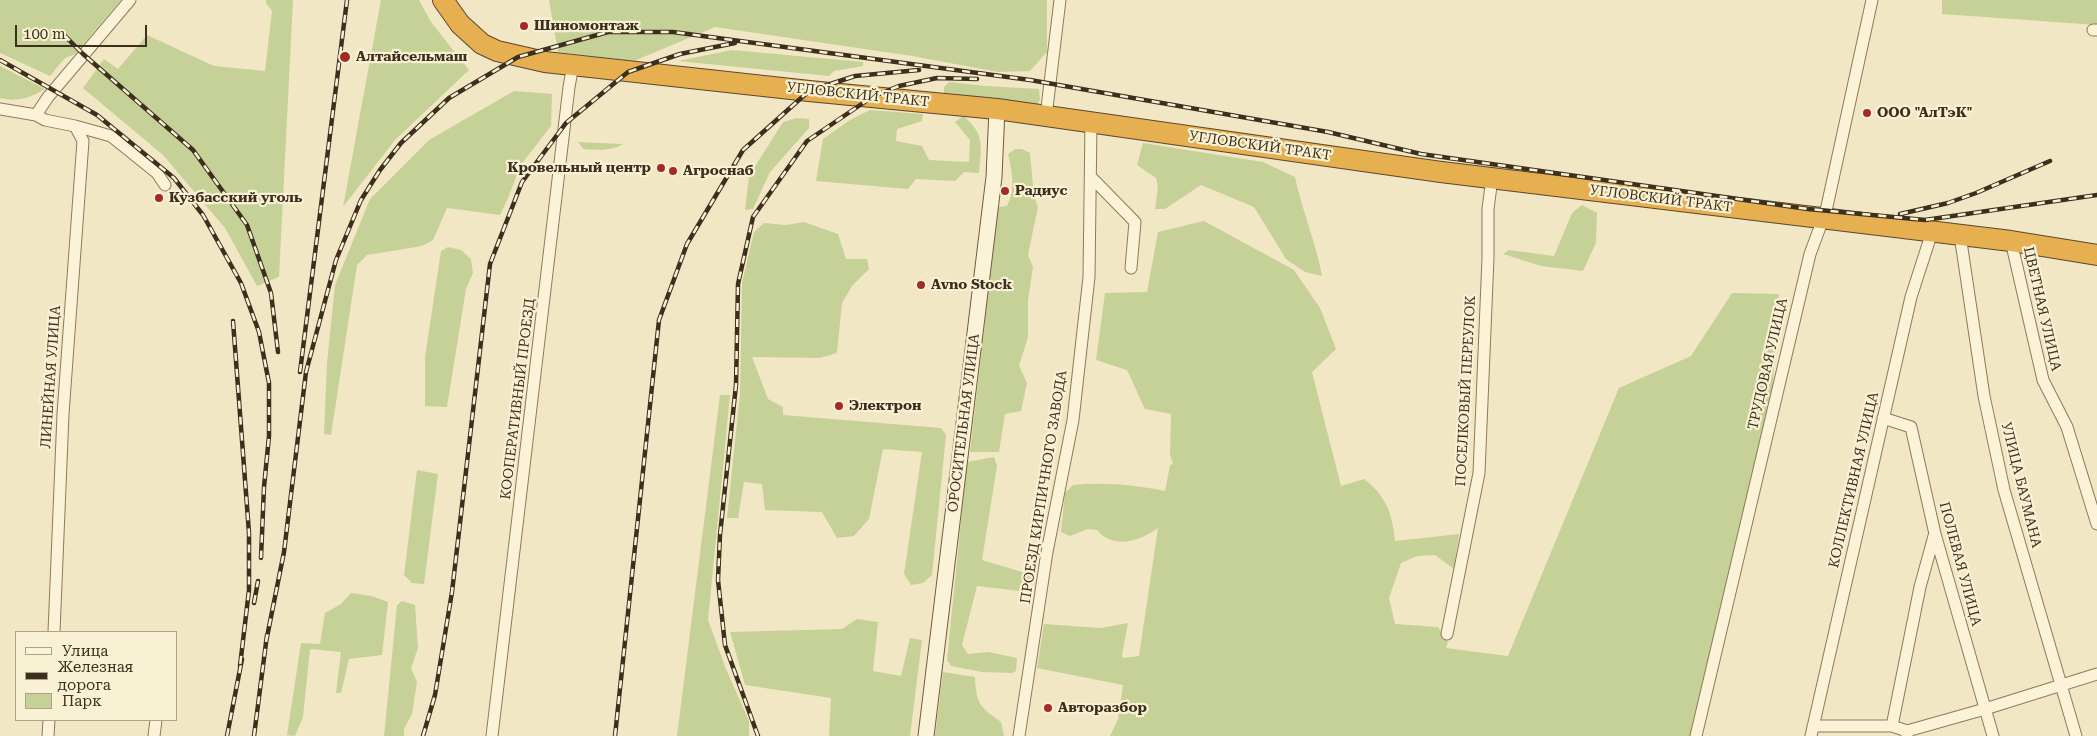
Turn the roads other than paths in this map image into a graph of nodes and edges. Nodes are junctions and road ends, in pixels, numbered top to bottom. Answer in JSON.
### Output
{"nodes":[{"id":1,"x":130,"y":0,"type":"edge"},
{"id":2,"x":443,"y":0,"type":"edge"},
{"id":3,"x":1060,"y":0,"type":"edge"},
{"id":4,"x":1871,"y":1,"type":"edge"},
{"id":5,"x":573,"y":65,"type":"junction"},
{"id":6,"x":0,"y":109,"type":"edge"},
{"id":7,"x":997,"y":109,"type":"junction"},
{"id":8,"x":1033,"y":114,"type":"junction"},
{"id":9,"x":36,"y":116,"type":"junction"},
{"id":10,"x":1091,"y":122,"type":"junction"},
{"id":11,"x":75,"y":126,"type":"junction"},
{"id":12,"x":1091,"y":177,"type":"junction"},
{"id":13,"x":1492,"y":178,"type":"junction"},
{"id":14,"x":164,"y":185,"type":"dead end"},
{"id":15,"x":1822,"y":219,"type":"junction"},
{"id":16,"x":1932,"y":232,"type":"junction"},
{"id":17,"x":1960,"y":235,"type":"junction"},
{"id":18,"x":2011,"y":241,"type":"junction"},
{"id":19,"x":2097,"y":255,"type":"edge"},
{"id":20,"x":1132,"y":268,"type":"dead end"},
{"id":21,"x":1883,"y":418,"type":"junction"},
{"id":22,"x":2097,"y":524,"type":"edge"},
{"id":23,"x":1935,"y":534,"type":"junction"},
{"id":24,"x":54,"y":631,"type":"edge"},
{"id":25,"x":1446,"y":634,"type":"dead end"},
{"id":26,"x":2097,"y":674,"type":"edge"},
{"id":27,"x":2060,"y":685,"type":"junction"},
{"id":28,"x":1985,"y":709,"type":"junction"},
{"id":29,"x":49,"y":721,"type":"edge"},
{"id":30,"x":156,"y":721,"type":"edge"},
{"id":31,"x":1892,"y":726,"type":"junction"},
{"id":32,"x":1812,"y":731,"type":"edge"},
{"id":33,"x":1907,"y":734,"type":"edge"},
{"id":34,"x":48,"y":736,"type":"edge"},
{"id":35,"x":154,"y":736,"type":"edge"},
{"id":36,"x":492,"y":736,"type":"edge"},
{"id":37,"x":926,"y":736,"type":"edge"},
{"id":38,"x":1019,"y":736,"type":"edge"},
{"id":39,"x":1696,"y":736,"type":"edge"},
{"id":40,"x":1993,"y":736,"type":"edge"},
{"id":41,"x":2076,"y":736,"type":"edge"}],
"edges":[{"from":1,"to":9,"type":"street"},
{"from":2,"to":5,"type":"highway","name":"УГЛОВСКИЙ ТРАКТ"},
{"from":3,"to":8,"type":"street"},
{"from":4,"to":15,"type":"street","name":"ТРУДОВАЯ УЛИЦА"},
{"from":5,"to":7,"type":"highway","name":"УГЛОВСКИЙ ТРАКТ"},
{"from":5,"to":36,"type":"street","name":"КООПЕРАТИВНЫЙ ПРОЕЗД"},
{"from":6,"to":9,"type":"street"},
{"from":7,"to":8,"type":"highway","name":"УГЛОВСКИЙ ТРАКТ"},
{"from":7,"to":37,"type":"main road","name":"ОРОСИТЕЛЬНАЯ УЛИЦА"},
{"from":8,"to":10,"type":"highway","name":"УГЛОВСКИЙ ТРАКТ"},
{"from":9,"to":11,"type":"street"},
{"from":10,"to":12,"type":"street","name":"ПРОЕЗД КИРПИЧНОГО ЗАВОДА"},
{"from":10,"to":13,"type":"highway","name":"УГЛОВСКИЙ ТРАКТ"},
{"from":11,"to":14,"type":"street"},
{"from":11,"to":24,"type":"street","name":"ЛИНЕЙНАЯ УЛИЦА"},
{"from":12,"to":20,"type":"street"},
{"from":12,"to":38,"type":"street","name":"ПРОЕЗД КИРПИЧНОГО ЗАВОДА"},
{"from":13,"to":15,"type":"highway","name":"УГЛОВСКИЙ ТРАКТ"},
{"from":13,"to":25,"type":"street","name":"ПОСЕЛКОВЫЙ ПЕРЕУЛОК"},
{"from":15,"to":16,"type":"highway","name":"УГЛОВСКИЙ ТРАКТ"},
{"from":15,"to":39,"type":"street","name":"ТРУДОВАЯ УЛИЦА"},
{"from":16,"to":17,"type":"highway","name":"УГЛОВСКИЙ ТРАКТ"},
{"from":16,"to":21,"type":"street","name":"КОЛЛЕКТИВНАЯ УЛИЦА"},
{"from":17,"to":18,"type":"highway","name":"УГЛОВСКИЙ ТРАКТ"},
{"from":17,"to":27,"type":"street","name":"УЛИЦА БАУМАНА"},
{"from":18,"to":19,"type":"highway","name":"УГЛОВСКИЙ ТРАКТ"},
{"from":18,"to":22,"type":"street","name":"ЦВЕТНАЯ УЛИЦА"},
{"from":21,"to":23,"type":"street","name":"ПОЛЕВАЯ УЛИЦА"},
{"from":21,"to":32,"type":"street","name":"КОЛЛЕКТИВНАЯ УЛИЦА"},
{"from":23,"to":28,"type":"street","name":"ПОЛЕВАЯ УЛИЦА"},
{"from":23,"to":31,"type":"street"},
{"from":26,"to":27,"type":"street"},
{"from":27,"to":28,"type":"street"},
{"from":27,"to":41,"type":"street","name":"УЛИЦА БАУМАНА"},
{"from":28,"to":33,"type":"street"},
{"from":28,"to":40,"type":"street","name":"ПОЛЕВАЯ УЛИЦА"},
{"from":29,"to":34,"type":"street"},
{"from":30,"to":35,"type":"street"},
{"from":31,"to":32,"type":"street"},
{"from":31,"to":33,"type":"street"}]}
